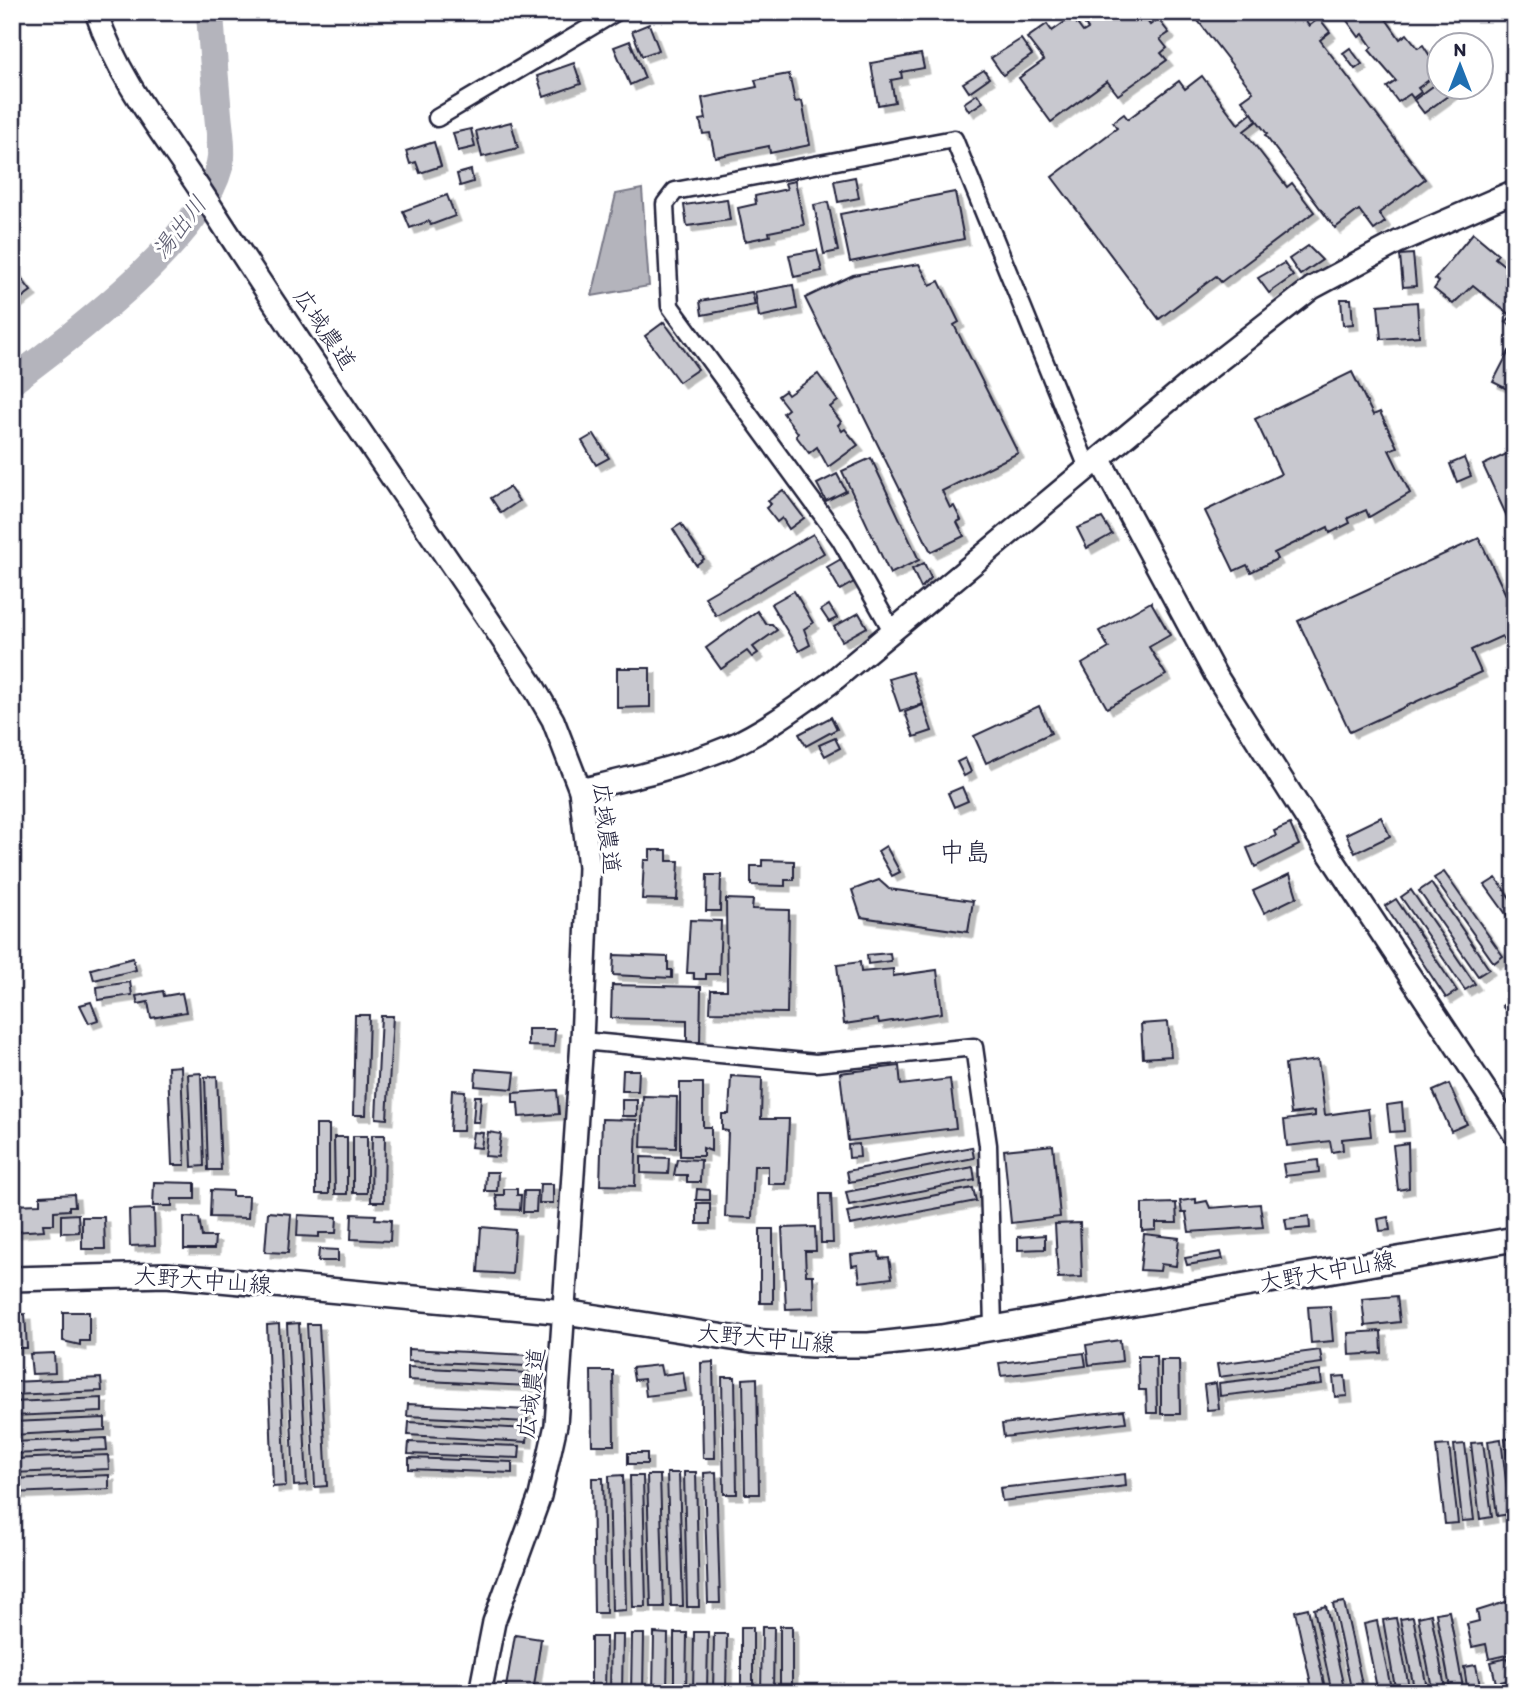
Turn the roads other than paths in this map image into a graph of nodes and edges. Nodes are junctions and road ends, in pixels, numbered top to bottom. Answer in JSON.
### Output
{"nodes":[{"id":1,"x":96,"y":12,"type":"edge"},
{"id":2,"x":616,"y":12,"type":"edge"},
{"id":3,"x":438,"y":118,"type":"dead end"},
{"id":4,"x":1515,"y":191,"type":"edge"},
{"id":5,"x":1094,"y":464,"type":"junction"},
{"id":6,"x":893,"y":632,"type":"junction"},
{"id":7,"x":580,"y":790,"type":"junction"},
{"id":8,"x":582,"y":1041,"type":"junction"},
{"id":9,"x":1515,"y":1135,"type":"edge"},
{"id":10,"x":1515,"y":1239,"type":"edge"},
{"id":11,"x":12,"y":1279,"type":"edge"},
{"id":12,"x":565,"y":1312,"type":"junction"},
{"id":13,"x":993,"y":1326,"type":"junction"},
{"id":14,"x":480,"y":1693,"type":"edge"}],
"edges":[{"from":1,"to":7,"type":"street","name":"広域農道"},
{"from":2,"to":3,"type":"street"},
{"from":4,"to":5,"type":"street"},
{"from":5,"to":6,"type":"street"},
{"from":5,"to":6,"type":"street"},
{"from":5,"to":9,"type":"street"},
{"from":6,"to":7,"type":"street"},
{"from":7,"to":8,"type":"street","name":"広域農道"},
{"from":8,"to":12,"type":"street","name":"広域農道"},
{"from":8,"to":13,"type":"street"},
{"from":10,"to":13,"type":"main road","name":"大野大中山線"},
{"from":11,"to":12,"type":"main road","name":"大野大中山線"},
{"from":12,"to":13,"type":"main road","name":"大野大中山線"},
{"from":12,"to":14,"type":"street","name":"広域農道"}]}
